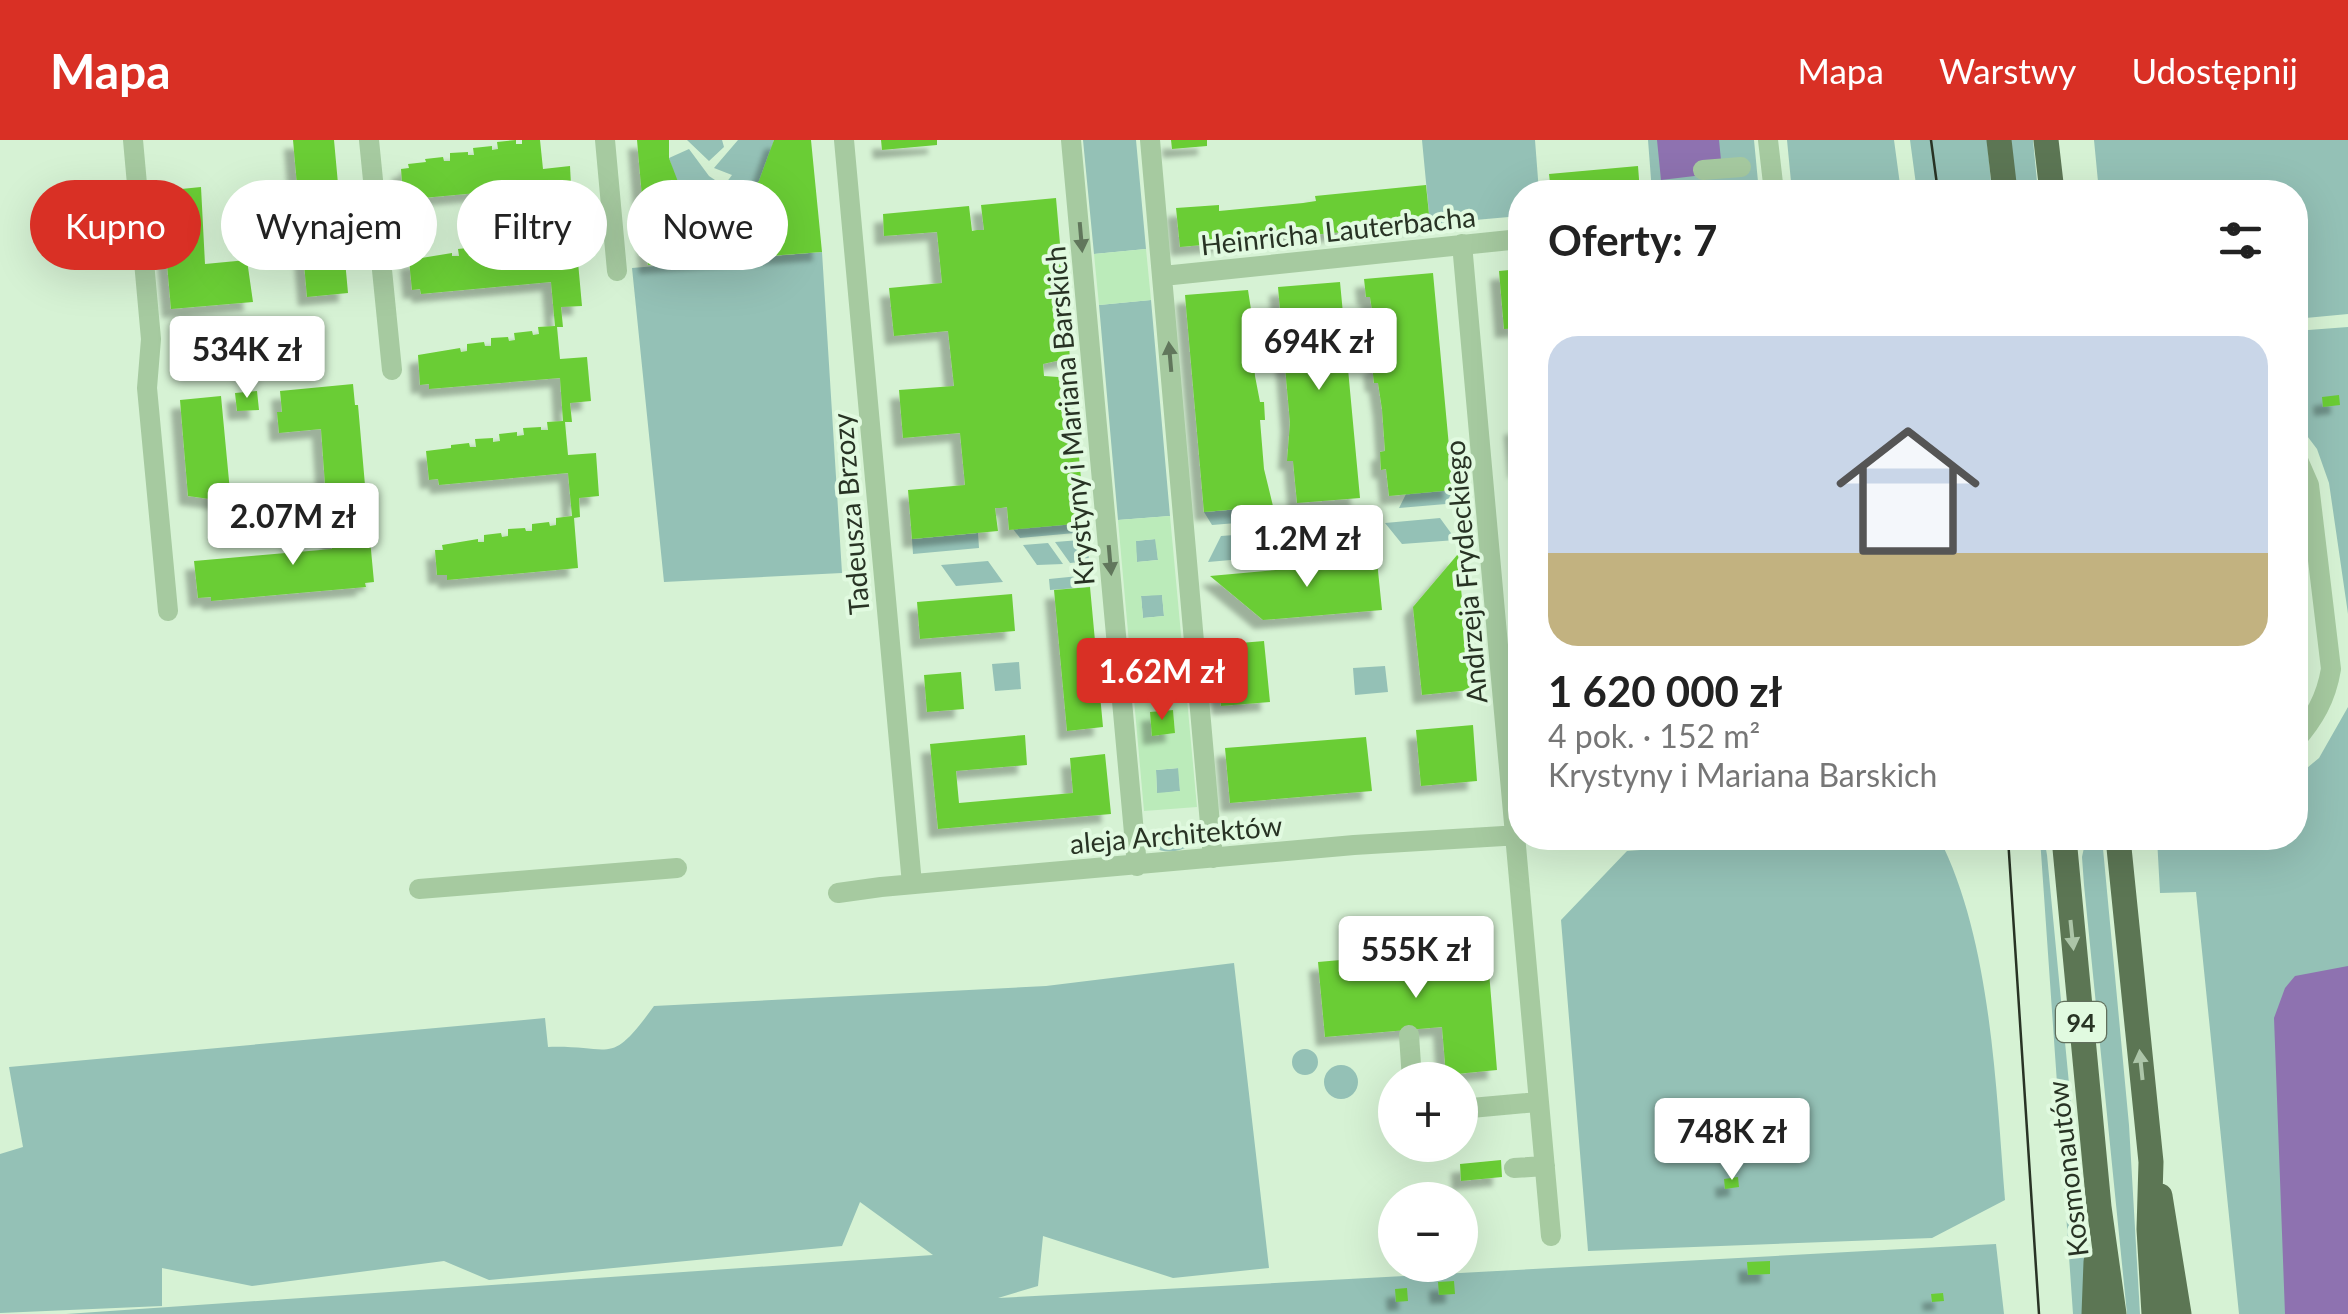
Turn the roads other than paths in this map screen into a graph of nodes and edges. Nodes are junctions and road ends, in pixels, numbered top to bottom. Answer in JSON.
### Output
{"nodes":[{"id":1,"x":133,"y":140,"type":"edge"},
{"id":2,"x":369,"y":140,"type":"edge"},
{"id":3,"x":605,"y":140,"type":"edge"},
{"id":4,"x":844,"y":140,"type":"edge"},
{"id":5,"x":1071,"y":140,"type":"edge"},
{"id":6,"x":1150,"y":140,"type":"edge"},
{"id":7,"x":1768,"y":140,"type":"edge"},
{"id":8,"x":2000,"y":140,"type":"edge"},
{"id":9,"x":2046,"y":140,"type":"edge"},
{"id":10,"x":1741,"y":167,"type":"dead end"},
{"id":11,"x":1703,"y":170,"type":"dead end"},
{"id":12,"x":1773,"y":180,"type":"edge"},
{"id":13,"x":2003,"y":180,"type":"edge"},
{"id":14,"x":2051,"y":180,"type":"edge"},
{"id":15,"x":1508,"y":240,"type":"edge"},
{"id":16,"x":1462,"y":244,"type":"junction"},
{"id":17,"x":617,"y":271,"type":"dead end"},
{"id":18,"x":1163,"y":276,"type":"junction"},
{"id":19,"x":392,"y":370,"type":"dead end"},
{"id":20,"x":2308,"y":483,"type":"edge"},
{"id":21,"x":168,"y":611,"type":"dead end"},
{"id":22,"x":2308,"y":725,"type":"edge"},
{"id":23,"x":1508,"y":729,"type":"edge"},
{"id":24,"x":1508,"y":836,"type":"edge"},
{"id":25,"x":1519,"y":850,"type":"edge"},
{"id":26,"x":2065,"y":850,"type":"edge"},
{"id":27,"x":2119,"y":850,"type":"edge"},
{"id":28,"x":1213,"y":858,"type":"junction"},
{"id":29,"x":1137,"y":866,"type":"junction"},
{"id":30,"x":677,"y":868,"type":"dead end"},
{"id":31,"x":912,"y":884,"type":"junction"},
{"id":32,"x":420,"y":889,"type":"dead end"},
{"id":33,"x":838,"y":894,"type":"dead end"},
{"id":34,"x":1409,"y":1035,"type":"dead end"},
{"id":35,"x":1411,"y":1062,"type":"edge"},
{"id":36,"x":1537,"y":1102,"type":"junction"},
{"id":37,"x":1478,"y":1107,"type":"edge"},
{"id":38,"x":2151,"y":1162,"type":"junction"},
{"id":39,"x":1544,"y":1166,"type":"junction"},
{"id":40,"x":1514,"y":1168,"type":"dead end"},
{"id":41,"x":2099,"y":1207,"type":"junction"},
{"id":42,"x":1551,"y":1236,"type":"dead end"},
{"id":43,"x":2094,"y":1314,"type":"edge"},
{"id":44,"x":2114,"y":1314,"type":"edge"},
{"id":45,"x":2154,"y":1314,"type":"edge"},
{"id":46,"x":2179,"y":1314,"type":"edge"}],
"edges":[{"from":1,"to":21,"type":"street"},
{"from":2,"to":19,"type":"street"},
{"from":3,"to":17,"type":"street"},
{"from":4,"to":31,"type":"street","name":"Tadeusza Brzozy"},
{"from":5,"to":29,"type":"street","name":"Krystyny i Mariana Barskich","one_way":true},
{"from":6,"to":18,"type":"street"},
{"from":7,"to":12,"type":"street"},
{"from":8,"to":13,"type":"main road"},
{"from":9,"to":14,"type":"main road"},
{"from":10,"to":11,"type":"street"},
{"from":15,"to":16,"type":"street","name":"Heinricha Lauterbacha"},
{"from":16,"to":18,"type":"street","name":"Heinricha Lauterbacha"},
{"from":16,"to":23,"type":"street","name":"Andrzeja Frydeckiego"},
{"from":28,"to":18,"type":"street","one_way":true},
{"from":20,"to":22,"type":"street"},
{"from":24,"to":28,"type":"street","name":"aleja Architektów"},
{"from":25,"to":36,"type":"street","name":"Andrzeja Frydeckiego"},
{"from":26,"to":41,"type":"main road","name":"Kosmonautów","number":"94","one_way":true},
{"from":38,"to":27,"type":"main road","number":"94","one_way":true},
{"from":28,"to":29,"type":"street","name":"aleja Architektów"},
{"from":29,"to":31,"type":"street","name":"aleja Architektów"},
{"from":30,"to":32,"type":"street"},
{"from":31,"to":33,"type":"street","name":"aleja Architektów"},
{"from":34,"to":35,"type":"street"},
{"from":36,"to":37,"type":"street"},
{"from":36,"to":39,"type":"street","name":"Andrzeja Frydeckiego"},
{"from":38,"to":45,"type":"main road","number":"94"},
{"from":38,"to":46,"type":"main road"},
{"from":39,"to":40,"type":"street"},
{"from":39,"to":42,"type":"street","name":"Andrzeja Frydeckiego"},
{"from":41,"to":43,"type":"main road"},
{"from":41,"to":44,"type":"main road","name":"Kosmonautów","number":"94"}]}
